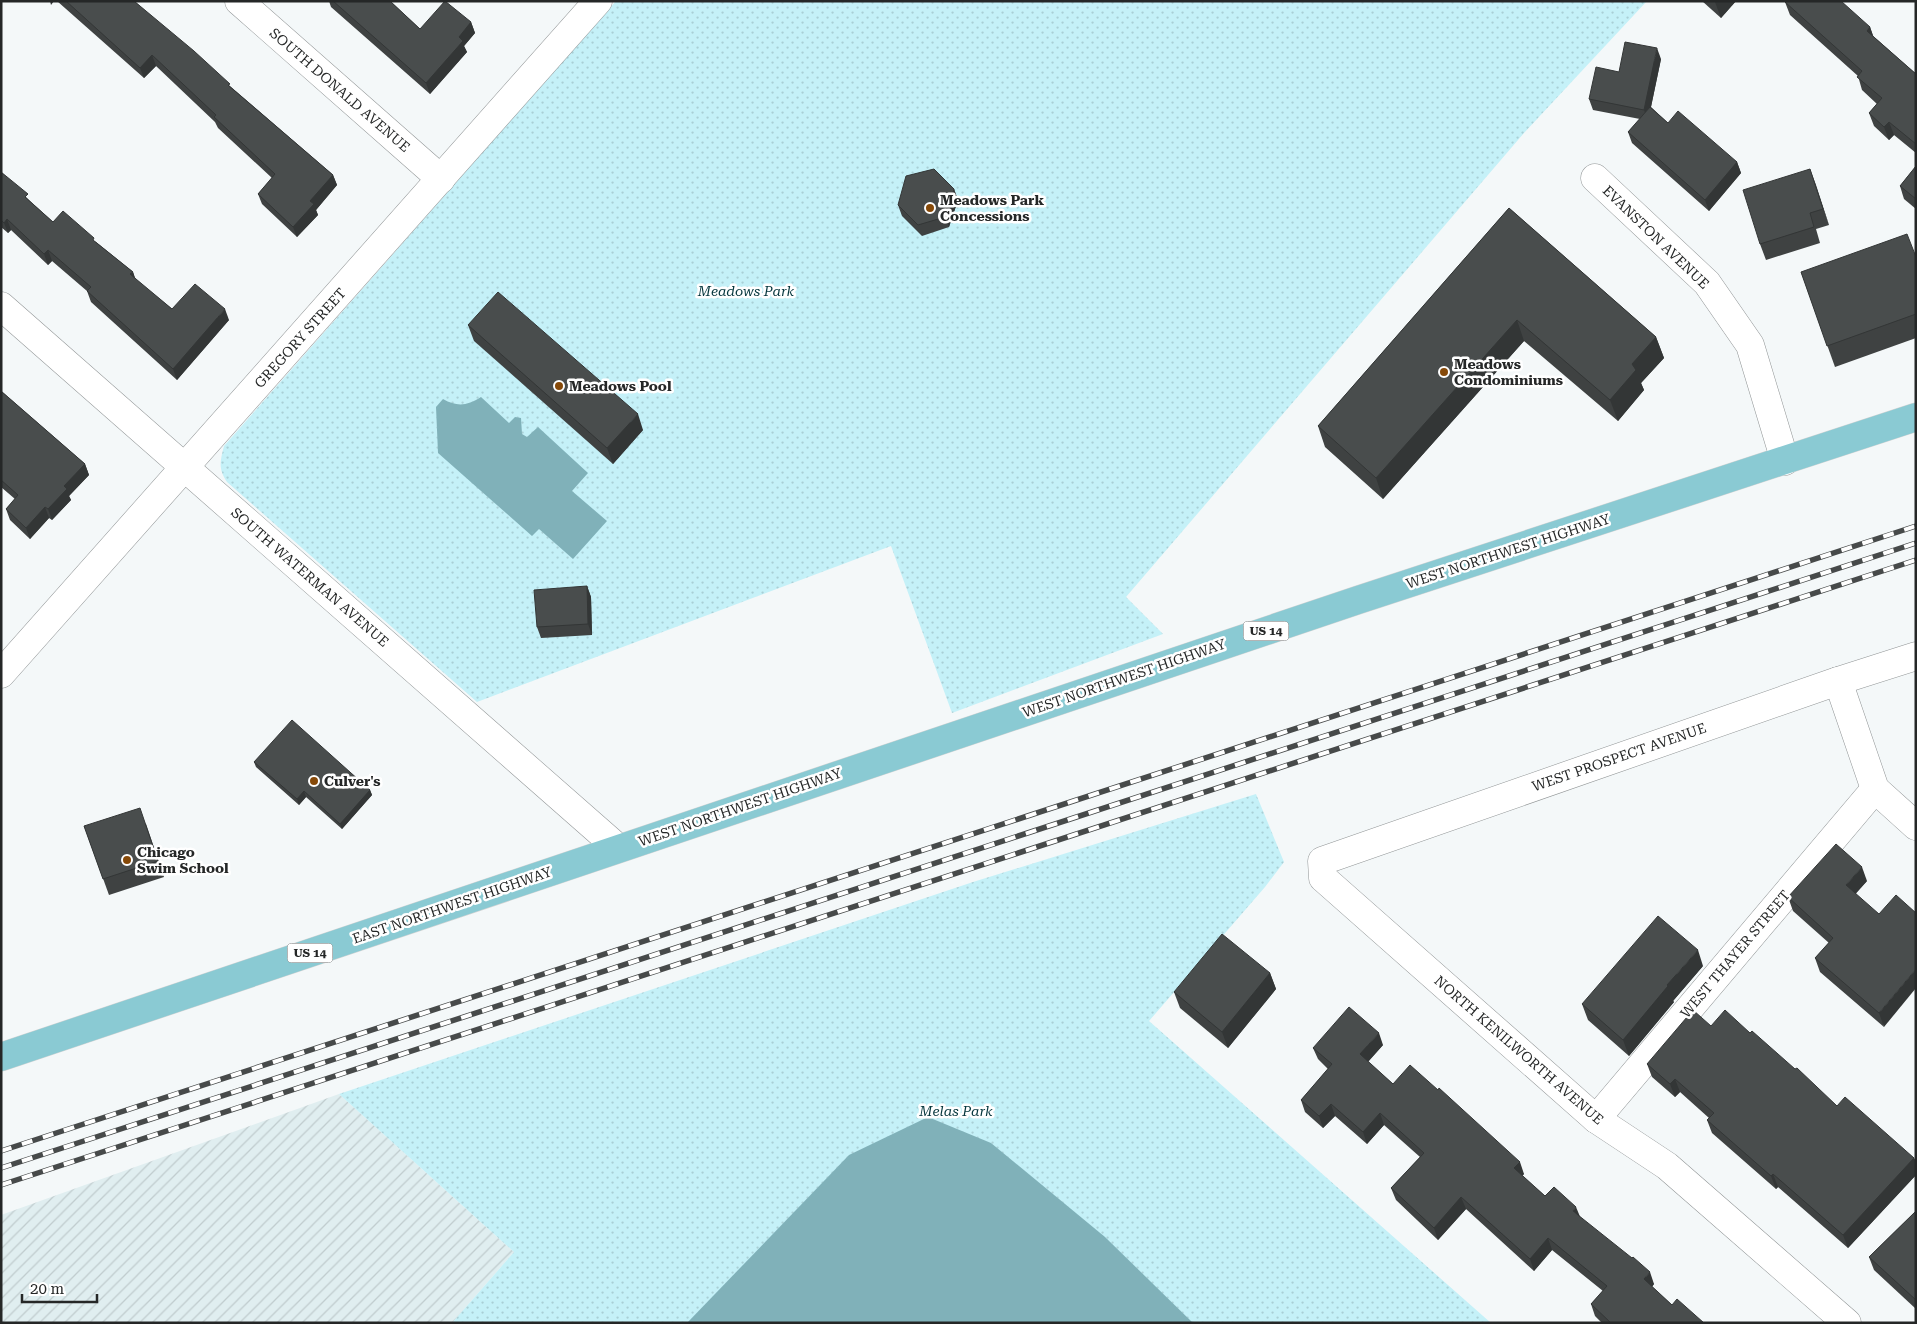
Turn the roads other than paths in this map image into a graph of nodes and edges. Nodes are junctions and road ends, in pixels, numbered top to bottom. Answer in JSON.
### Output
{"nodes":[{"id":1,"x":240,"y":1,"type":"edge"},
{"id":2,"x":598,"y":1,"type":"edge"},
{"id":3,"x":1595,"y":178,"type":"dead end"},
{"id":4,"x":441,"y":179,"type":"junction"},
{"id":5,"x":1,"y":306,"type":"edge"},
{"id":6,"x":1916,"y":418,"type":"edge"},
{"id":7,"x":1785,"y":461,"type":"junction"},
{"id":8,"x":185,"y":468,"type":"junction"},
{"id":9,"x":1916,"y":656,"type":"edge"},
{"id":10,"x":1,"y":674,"type":"edge"},
{"id":11,"x":1838,"y":681,"type":"junction"},
{"id":12,"x":1875,"y":789,"type":"junction"},
{"id":13,"x":1916,"y":826,"type":"edge"},
{"id":14,"x":618,"y":848,"type":"junction"},
{"id":15,"x":1322,"y":861,"type":"joint"},
{"id":16,"x":1,"y":1057,"type":"edge"},
{"id":17,"x":1596,"y":1119,"type":"junction"},
{"id":18,"x":1847,"y":1323,"type":"edge"}],
"edges":[{"from":1,"to":4,"type":"street","name":"SOUTH DONALD AVENUE"},
{"from":2,"to":4,"type":"street","name":"GREGORY STREET"},
{"from":3,"to":7,"type":"street","name":"EVANSTON AVENUE"},
{"from":4,"to":8,"type":"street","name":"GREGORY STREET"},
{"from":5,"to":8,"type":"street","name":"SOUTH WATERMAN AVENUE"},
{"from":6,"to":7,"type":"main road","name":"WEST NORTHWEST HIGHWAY","number":"US 14"},
{"from":7,"to":14,"type":"main road","name":"WEST NORTHWEST HIGHWAY","number":"US 14"},
{"from":8,"to":10,"type":"street","name":"GREGORY STREET"},
{"from":8,"to":14,"type":"street","name":"SOUTH WATERMAN AVENUE"},
{"from":9,"to":11,"type":"street","name":"WEST PROSPECT AVENUE"},
{"from":11,"to":12,"type":"street"},
{"from":11,"to":15,"type":"street","name":"WEST PROSPECT AVENUE"},
{"from":12,"to":13,"type":"street"},
{"from":12,"to":17,"type":"street","name":"WEST THAYER STREET"},
{"from":14,"to":16,"type":"main road","name":"EAST NORTHWEST HIGHWAY","number":"US 14"},
{"from":15,"to":17,"type":"street","name":"NORTH KENILWORTH AVENUE"},
{"from":17,"to":18,"type":"street","name":"NORTH KENILWORTH AVENUE"}]}
